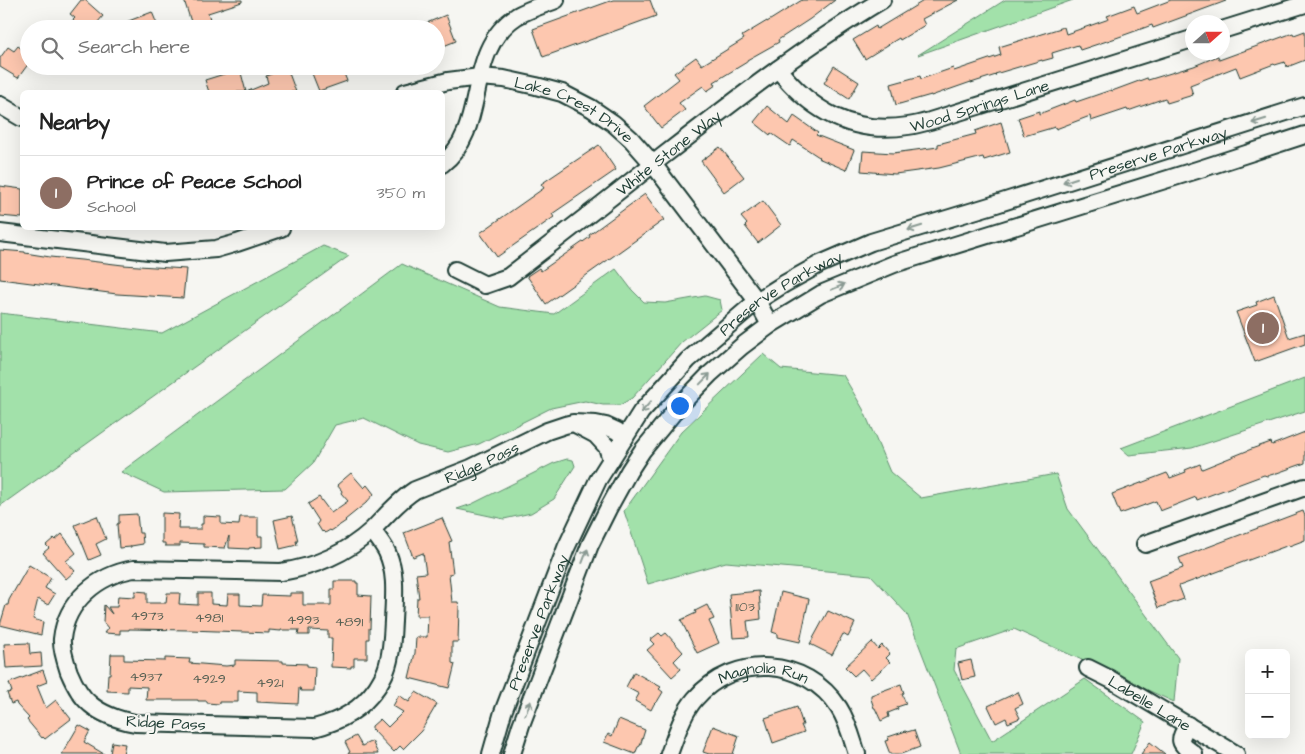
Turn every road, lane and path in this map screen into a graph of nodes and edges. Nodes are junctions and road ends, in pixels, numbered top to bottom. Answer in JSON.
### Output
{"nodes":[{"id":1,"x":556,"y":0,"type":"edge"},
{"id":2,"x":882,"y":0,"type":"edge"},
{"id":3,"x":1305,"y":4,"type":"edge"},
{"id":4,"x":1230,"y":27,"type":"edge"},
{"id":5,"x":1185,"y":41,"type":"edge"},
{"id":6,"x":778,"y":69,"type":"junction"},
{"id":7,"x":480,"y":77,"type":"junction"},
{"id":8,"x":413,"y":90,"type":"edge"},
{"id":9,"x":0,"y":105,"type":"edge"},
{"id":10,"x":1305,"y":106,"type":"edge"},
{"id":11,"x":20,"y":117,"type":"edge"},
{"id":12,"x":1305,"y":135,"type":"edge"},
{"id":13,"x":445,"y":161,"type":"edge"},
{"id":14,"x":653,"y":164,"type":"junction"},
{"id":15,"x":276,"y":230,"type":"edge"},
{"id":16,"x":0,"y":233,"type":"edge"},
{"id":17,"x":455,"y":270,"type":"dead end"},
{"id":18,"x":757,"y":301,"type":"junction"},
{"id":19,"x":770,"y":325,"type":"junction"},
{"id":20,"x":573,"y":423,"type":"junction"},
{"id":21,"x":625,"y":438,"type":"junction"},
{"id":22,"x":611,"y":459,"type":"junction"},
{"id":23,"x":1305,"y":487,"type":"edge"},
{"id":24,"x":372,"y":530,"type":"junction"},
{"id":25,"x":1145,"y":544,"type":"dead end"},
{"id":26,"x":1088,"y":668,"type":"dead end"},
{"id":27,"x":1188,"y":725,"type":"junction"},
{"id":28,"x":491,"y":754,"type":"edge"},
{"id":29,"x":512,"y":754,"type":"edge"},
{"id":30,"x":669,"y":754,"type":"edge"},
{"id":31,"x":857,"y":754,"type":"edge"},
{"id":32,"x":1194,"y":754,"type":"edge"},
{"id":33,"x":1236,"y":754,"type":"edge"}],
"edges":[{"from":1,"to":7,"type":"street"},
{"from":2,"to":6,"type":"street","name":"White Stone Way"},
{"from":3,"to":4,"type":"street"},
{"from":5,"to":6,"type":"street","name":"Wood Springs Lane"},
{"from":6,"to":14,"type":"street","name":"White Stone Way"},
{"from":7,"to":8,"type":"street","name":"Lake Crest Drive"},
{"from":7,"to":13,"type":"street"},
{"from":7,"to":14,"type":"street","name":"Lake Crest Drive"},
{"from":9,"to":11,"type":"street"},
{"from":10,"to":18,"type":"street","name":"Preserve Parkway","one_way":true},
{"from":19,"to":12,"type":"street","name":"Preserve Parkway","one_way":true},
{"from":14,"to":17,"type":"street","name":"White Stone Way"},
{"from":14,"to":18,"type":"street","name":"Lake Crest Drive"},
{"from":15,"to":16,"type":"street"},
{"from":18,"to":19,"type":"street","name":"Lake Crest Drive"},
{"from":18,"to":21,"type":"street","name":"Preserve Parkway","one_way":true},
{"from":29,"to":19,"type":"street","name":"Preserve Parkway","one_way":true},
{"from":20,"to":21,"type":"street","name":"Ridge Pass"},
{"from":20,"to":22,"type":"street"},
{"from":20,"to":24,"type":"street","name":"Ridge Pass"},
{"from":21,"to":22,"type":"street","name":"Preserve Parkway"},
{"from":22,"to":28,"type":"street","name":"Preserve Parkway"},
{"from":23,"to":25,"type":"street"},
{"from":24,"to":24,"type":"street","name":"Ridge Pass"},
{"from":26,"to":27,"type":"street","name":"Labelle Lane"},
{"from":27,"to":32,"type":"street"},
{"from":27,"to":33,"type":"street","name":"Labelle Lane"},
{"from":30,"to":31,"type":"street","name":"Magnolia Run"}]}
